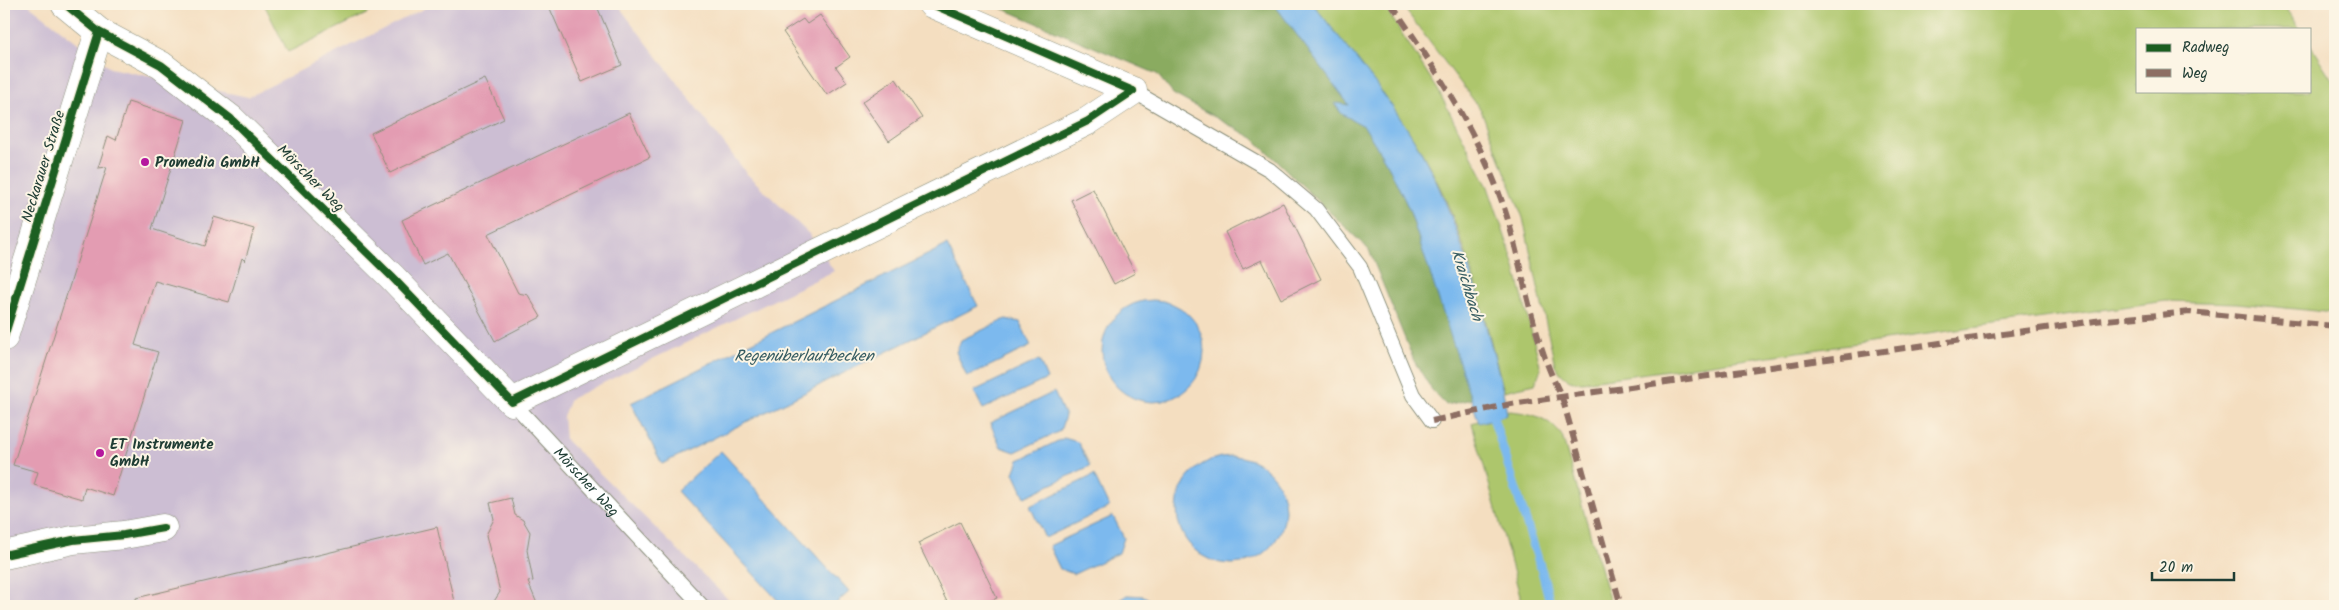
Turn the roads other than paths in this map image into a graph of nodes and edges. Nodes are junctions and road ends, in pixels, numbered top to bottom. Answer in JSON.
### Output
{"nodes":[{"id":1,"x":66,"y":4,"type":"edge"},
{"id":2,"x":932,"y":4,"type":"edge"},
{"id":3,"x":99,"y":32,"type":"junction"},
{"id":4,"x":1133,"y":91,"type":"junction"},
{"id":5,"x":4,"y":337,"type":"edge"},
{"id":6,"x":512,"y":402,"type":"junction"},
{"id":7,"x":1432,"y":421,"type":"dead end"},
{"id":8,"x":163,"y":528,"type":"dead end"},
{"id":9,"x":4,"y":554,"type":"edge"},
{"id":10,"x":702,"y":606,"type":"edge"}],
"edges":[{"from":1,"to":3,"type":"street","name":"Mörscher Weg"},
{"from":2,"to":4,"type":"street"},
{"from":3,"to":5,"type":"street","name":"Neckarauer Straße"},
{"from":3,"to":6,"type":"street","name":"Mörscher Weg"},
{"from":4,"to":6,"type":"street"},
{"from":4,"to":7,"type":"lane"},
{"from":6,"to":10,"type":"lane","name":"Mörscher Weg"},
{"from":8,"to":9,"type":"street"}]}
